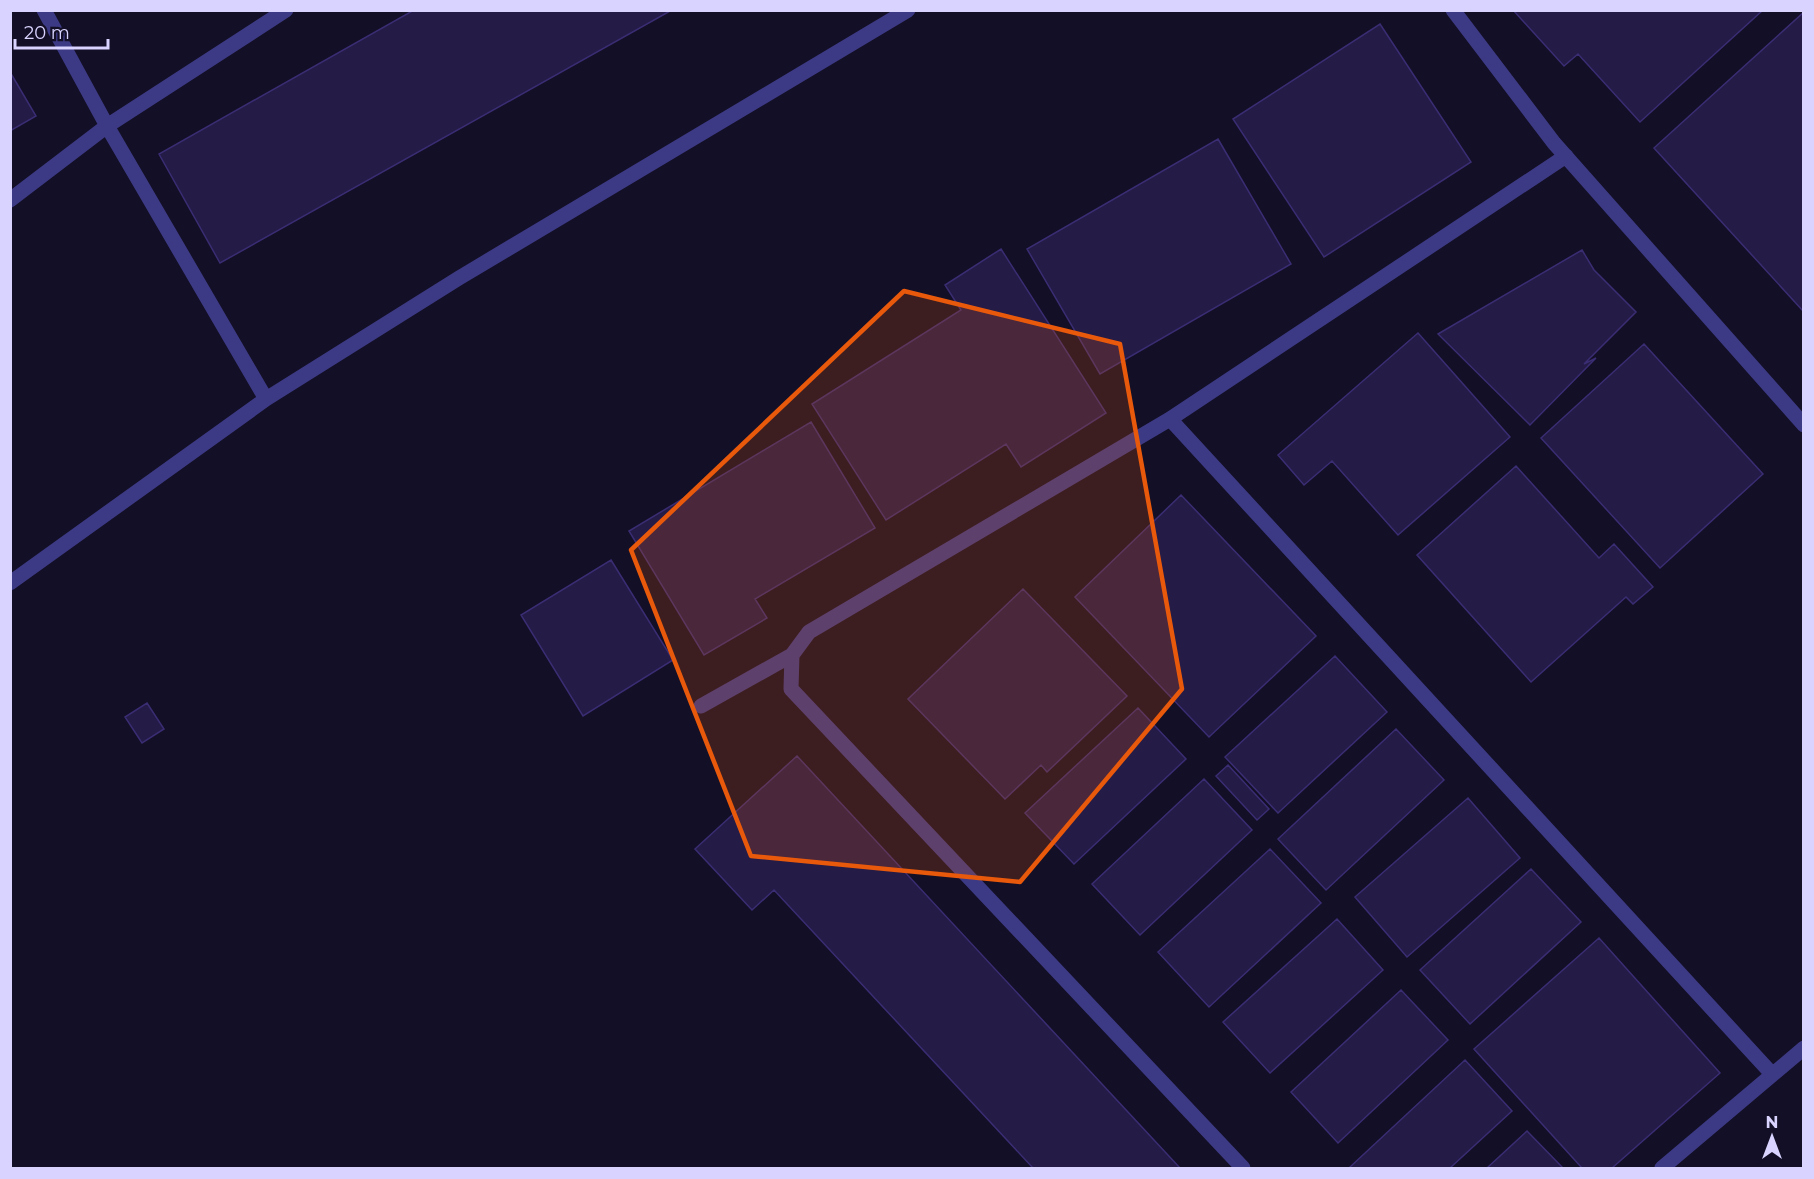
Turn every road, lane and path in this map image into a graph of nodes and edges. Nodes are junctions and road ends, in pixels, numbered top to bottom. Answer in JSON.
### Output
{"nodes":[{"id":1,"x":44,"y":10,"type":"edge"},
{"id":2,"x":286,"y":10,"type":"edge"},
{"id":3,"x":908,"y":10,"type":"edge"},
{"id":4,"x":1453,"y":10,"type":"edge"},
{"id":5,"x":107,"y":126,"type":"junction"},
{"id":6,"x":1566,"y":156,"type":"junction"},
{"id":7,"x":10,"y":200,"type":"edge"},
{"id":8,"x":266,"y":399,"type":"junction"},
{"id":9,"x":1170,"y":419,"type":"junction"},
{"id":10,"x":1803,"y":425,"type":"edge"},
{"id":11,"x":10,"y":583,"type":"edge"},
{"id":12,"x":792,"y":655,"type":"junction"},
{"id":13,"x":701,"y":706,"type":"dead end"},
{"id":14,"x":1803,"y":1048,"type":"edge"},
{"id":15,"x":1772,"y":1074,"type":"junction"},
{"id":16,"x":1243,"y":1168,"type":"edge"},
{"id":17,"x":1662,"y":1168,"type":"edge"}],
"edges":[{"from":1,"to":5,"type":"street"},
{"from":2,"to":5,"type":"street"},
{"from":3,"to":8,"type":"street"},
{"from":4,"to":6,"type":"street"},
{"from":5,"to":7,"type":"street"},
{"from":5,"to":8,"type":"street"},
{"from":6,"to":9,"type":"street"},
{"from":6,"to":10,"type":"street"},
{"from":8,"to":11,"type":"street"},
{"from":9,"to":12,"type":"street"},
{"from":9,"to":15,"type":"street"},
{"from":12,"to":13,"type":"street"},
{"from":12,"to":16,"type":"street"},
{"from":14,"to":15,"type":"street"},
{"from":15,"to":17,"type":"street"}]}
